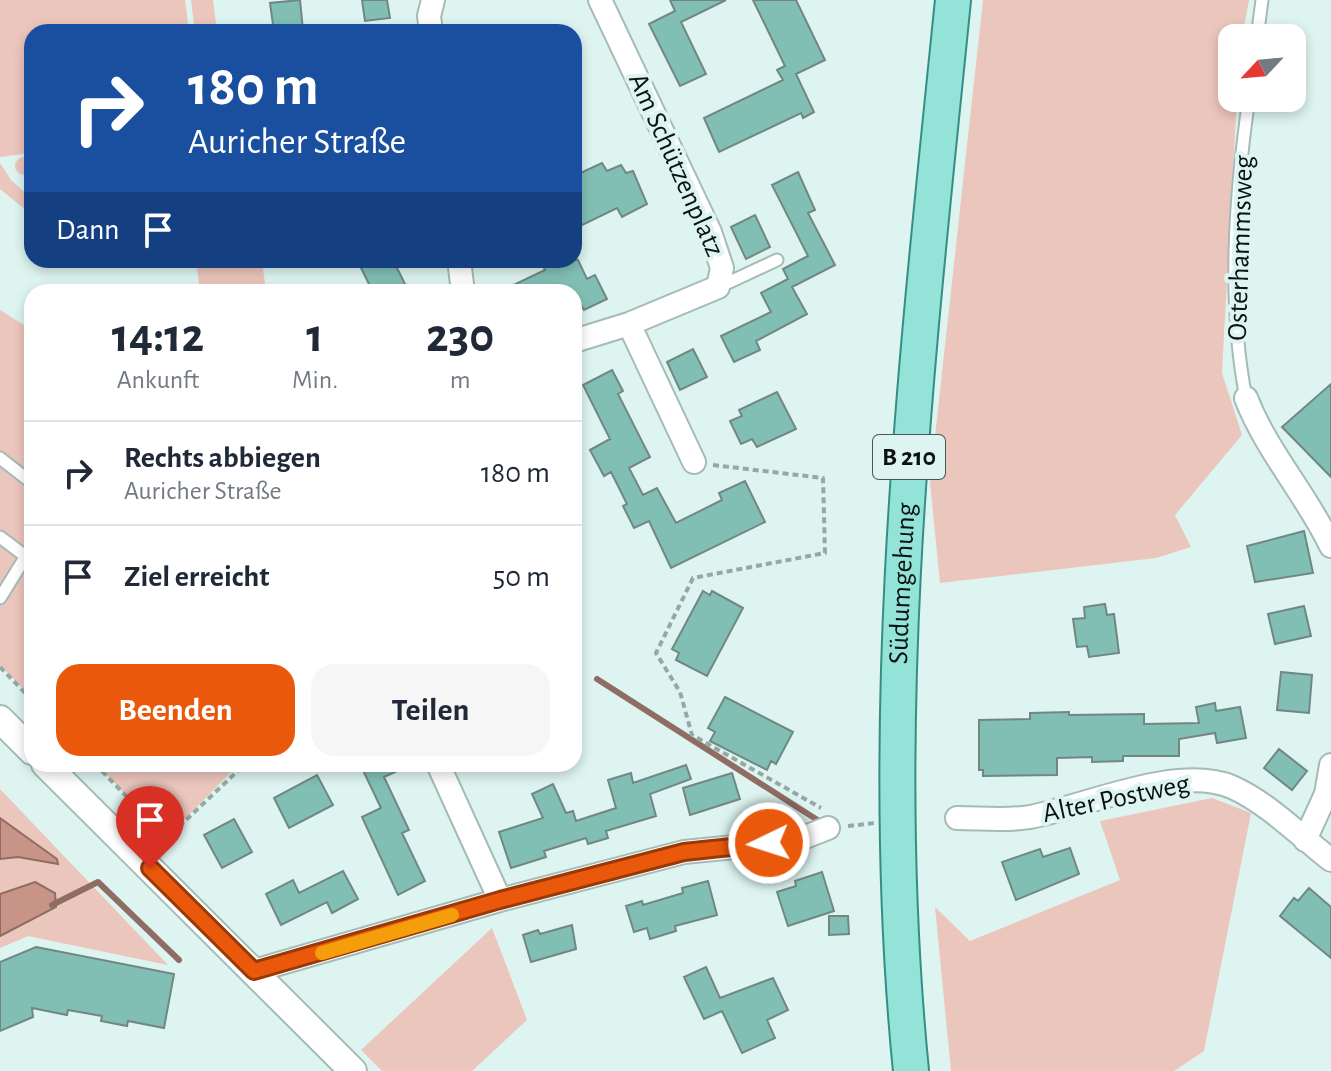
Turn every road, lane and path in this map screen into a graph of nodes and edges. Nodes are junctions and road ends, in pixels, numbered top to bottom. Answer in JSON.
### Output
{"nodes":[{"id":1,"x":600,"y":0,"type":"edge"},
{"id":2,"x":953,"y":0,"type":"edge"},
{"id":3,"x":1262,"y":0,"type":"edge"},
{"id":4,"x":1259,"y":24,"type":"edge"},
{"id":5,"x":1247,"y":112,"type":"edge"},
{"id":6,"x":777,"y":260,"type":"dead end"},
{"id":7,"x":718,"y":287,"type":"junction"},
{"id":8,"x":629,"y":324,"type":"junction"},
{"id":9,"x":582,"y":339,"type":"edge"},
{"id":10,"x":1246,"y":398,"type":"joint"},
{"id":11,"x":0,"y":458,"type":"edge"},
{"id":12,"x":694,"y":462,"type":"joint"},
{"id":13,"x":24,"y":477,"type":"edge"},
{"id":14,"x":0,"y":537,"type":"edge"},
{"id":15,"x":1331,"y":546,"type":"edge"},
{"id":16,"x":24,"y":554,"type":"edge"},
{"id":17,"x":24,"y":565,"type":"edge"},
{"id":18,"x":0,"y":598,"type":"edge"},
{"id":19,"x":0,"y":667,"type":"edge"},
{"id":20,"x":24,"y":692,"type":"edge"},
{"id":21,"x":0,"y":719,"type":"edge"},
{"id":22,"x":24,"y":743,"type":"edge"},
{"id":23,"x":1331,"y":765,"type":"edge"},
{"id":24,"x":53,"y":772,"type":"edge"},
{"id":25,"x":103,"y":772,"type":"edge"},
{"id":26,"x":237,"y":772,"type":"edge"},
{"id":27,"x":442,"y":772,"type":"edge"},
{"id":28,"x":957,"y":818,"type":"dead end"},
{"id":29,"x":896,"y":820,"type":"junction"},
{"id":30,"x":828,"y":828,"type":"junction"},
{"id":31,"x":1305,"y":840,"type":"junction"},
{"id":32,"x":1331,"y":860,"type":"edge"},
{"id":33,"x":500,"y":900,"type":"junction"},
{"id":34,"x":254,"y":971,"type":"junction"},
{"id":35,"x":353,"y":1071,"type":"edge"},
{"id":36,"x":911,"y":1071,"type":"edge"}],
"edges":[{"from":1,"to":7,"type":"street","name":"Am Schützenplatz"},
{"from":2,"to":29,"type":"main road","name":"Südumgehung","number":"B 210"},
{"from":3,"to":4,"type":"lane"},
{"from":5,"to":10,"type":"lane","name":"Osterhammsweg"},
{"from":6,"to":7,"type":"lane"},
{"from":7,"to":8,"type":"street","name":"Am Schützenplatz"},
{"from":8,"to":9,"type":"street","name":"Am Schützenplatz"},
{"from":8,"to":12,"type":"street"},
{"from":10,"to":15,"type":"street"},
{"from":11,"to":13,"type":"lane"},
{"from":12,"to":30,"type":"path"},
{"from":14,"to":16,"type":"lane"},
{"from":17,"to":18,"type":"lane"},
{"from":19,"to":20,"type":"path"},
{"from":21,"to":22,"type":"street"},
{"from":23,"to":31,"type":"street"},
{"from":24,"to":34,"type":"street"},
{"from":25,"to":26,"type":"path"},
{"from":27,"to":33,"type":"street"},
{"from":28,"to":31,"type":"street","name":"Alter Postweg"},
{"from":29,"to":30,"type":"path"},
{"from":29,"to":36,"type":"main road","name":"Südumgehung","number":"B 210"},
{"from":30,"to":33,"type":"street"},
{"from":31,"to":32,"type":"street","name":"Alter Postweg"},
{"from":33,"to":34,"type":"street"},
{"from":34,"to":35,"type":"street"}]}
